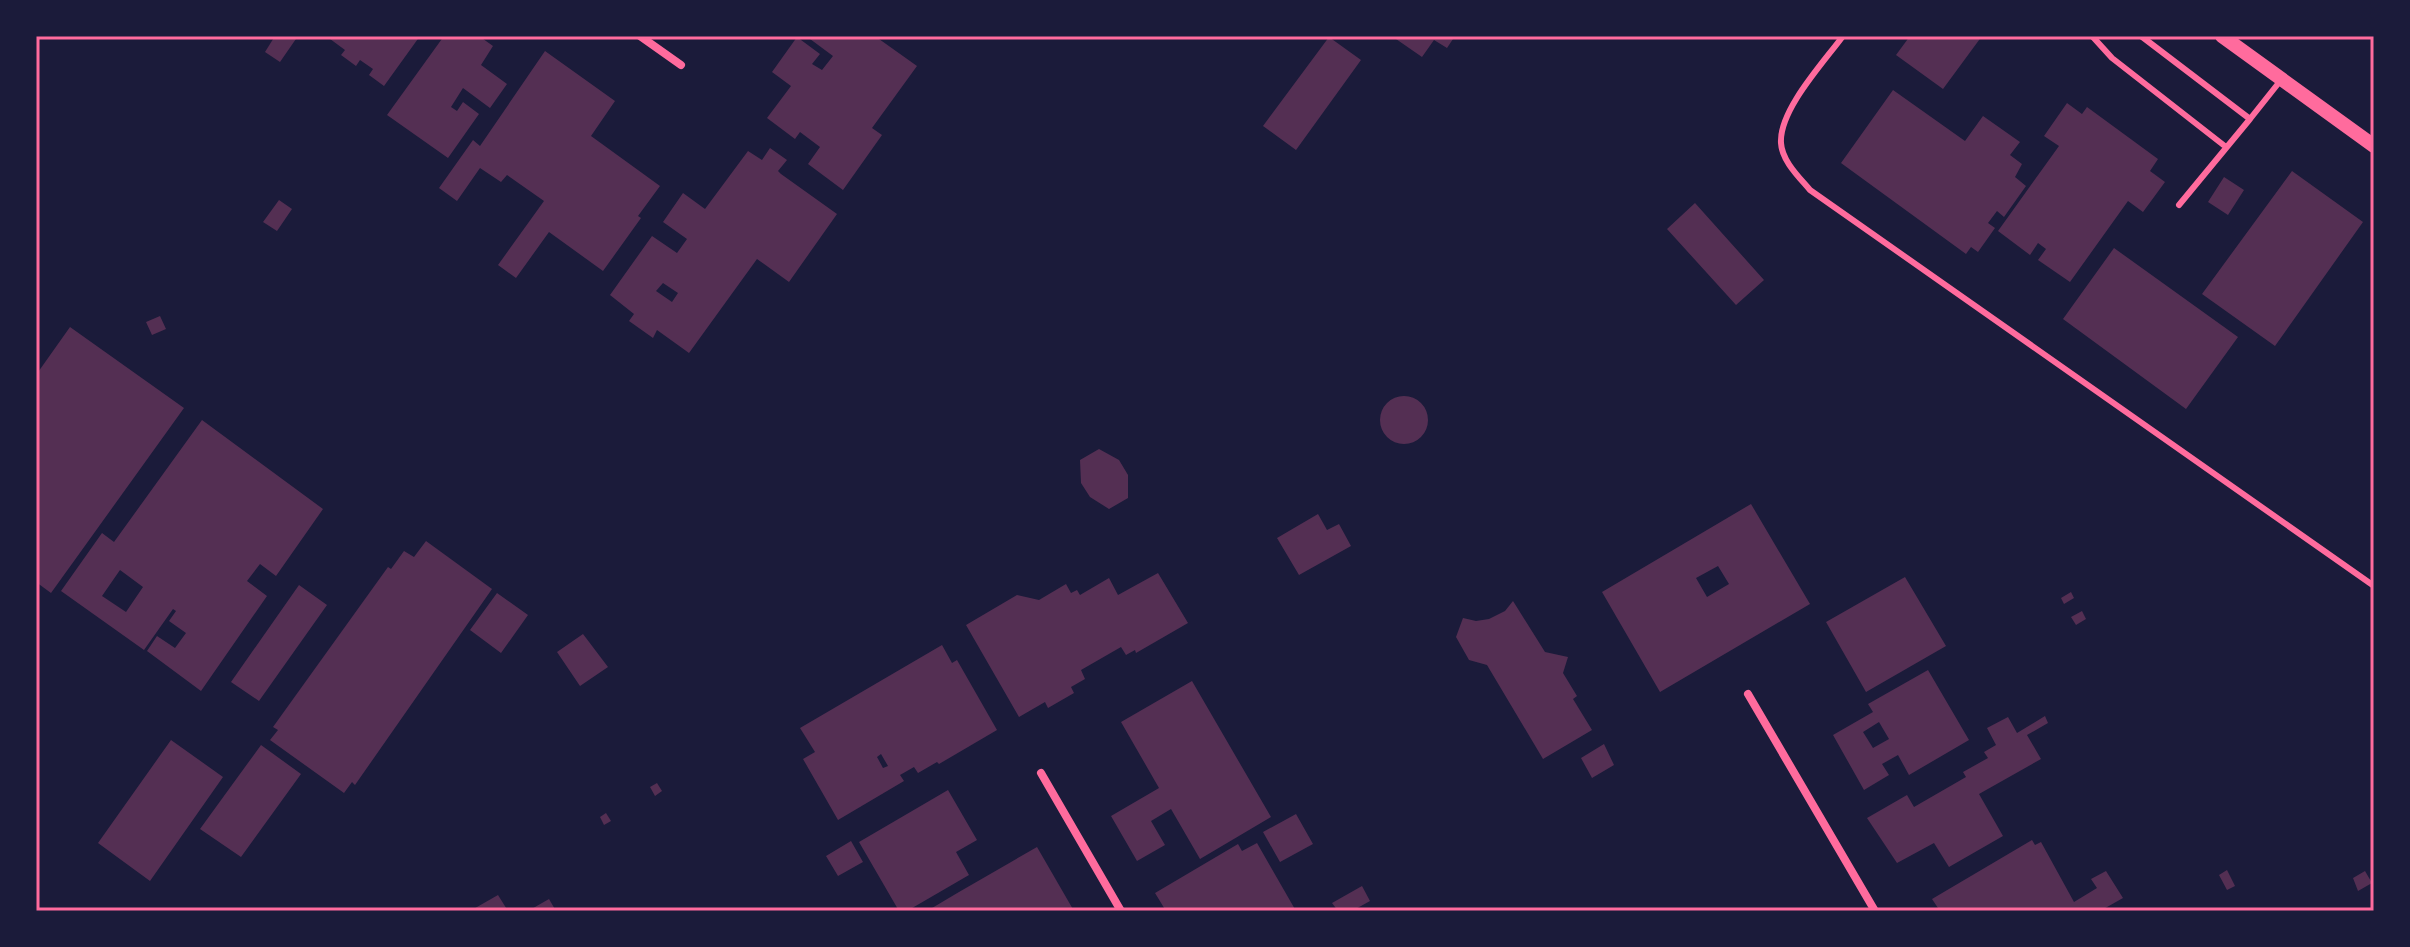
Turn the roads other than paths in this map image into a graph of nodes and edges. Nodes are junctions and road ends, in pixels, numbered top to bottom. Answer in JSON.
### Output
{"nodes":[{"id":1,"x":640,"y":36,"type":"edge"},
{"id":2,"x":1843,"y":36,"type":"edge"},
{"id":3,"x":2092,"y":36,"type":"edge"},
{"id":4,"x":2141,"y":36,"type":"edge"},
{"id":5,"x":2222,"y":36,"type":"edge"},
{"id":6,"x":681,"y":65,"type":"dead end"},
{"id":7,"x":2281,"y":80,"type":"junction"},
{"id":8,"x":2250,"y":119,"type":"junction"},
{"id":9,"x":2374,"y":146,"type":"edge"},
{"id":10,"x":2226,"y":147,"type":"junction"},
{"id":11,"x":2179,"y":205,"type":"dead end"},
{"id":12,"x":2374,"y":586,"type":"edge"},
{"id":13,"x":1748,"y":694,"type":"dead end"},
{"id":14,"x":1041,"y":773,"type":"dead end"},
{"id":15,"x":1121,"y":911,"type":"edge"},
{"id":16,"x":1875,"y":911,"type":"edge"}],
"edges":[{"from":1,"to":6,"type":"street"},
{"from":2,"to":12,"type":"lane"},
{"from":3,"to":10,"type":"lane"},
{"from":4,"to":8,"type":"lane"},
{"from":5,"to":7,"type":"street"},
{"from":7,"to":8,"type":"lane"},
{"from":7,"to":9,"type":"street"},
{"from":8,"to":10,"type":"lane"},
{"from":10,"to":11,"type":"lane"},
{"from":13,"to":16,"type":"street"},
{"from":14,"to":15,"type":"street"}]}
